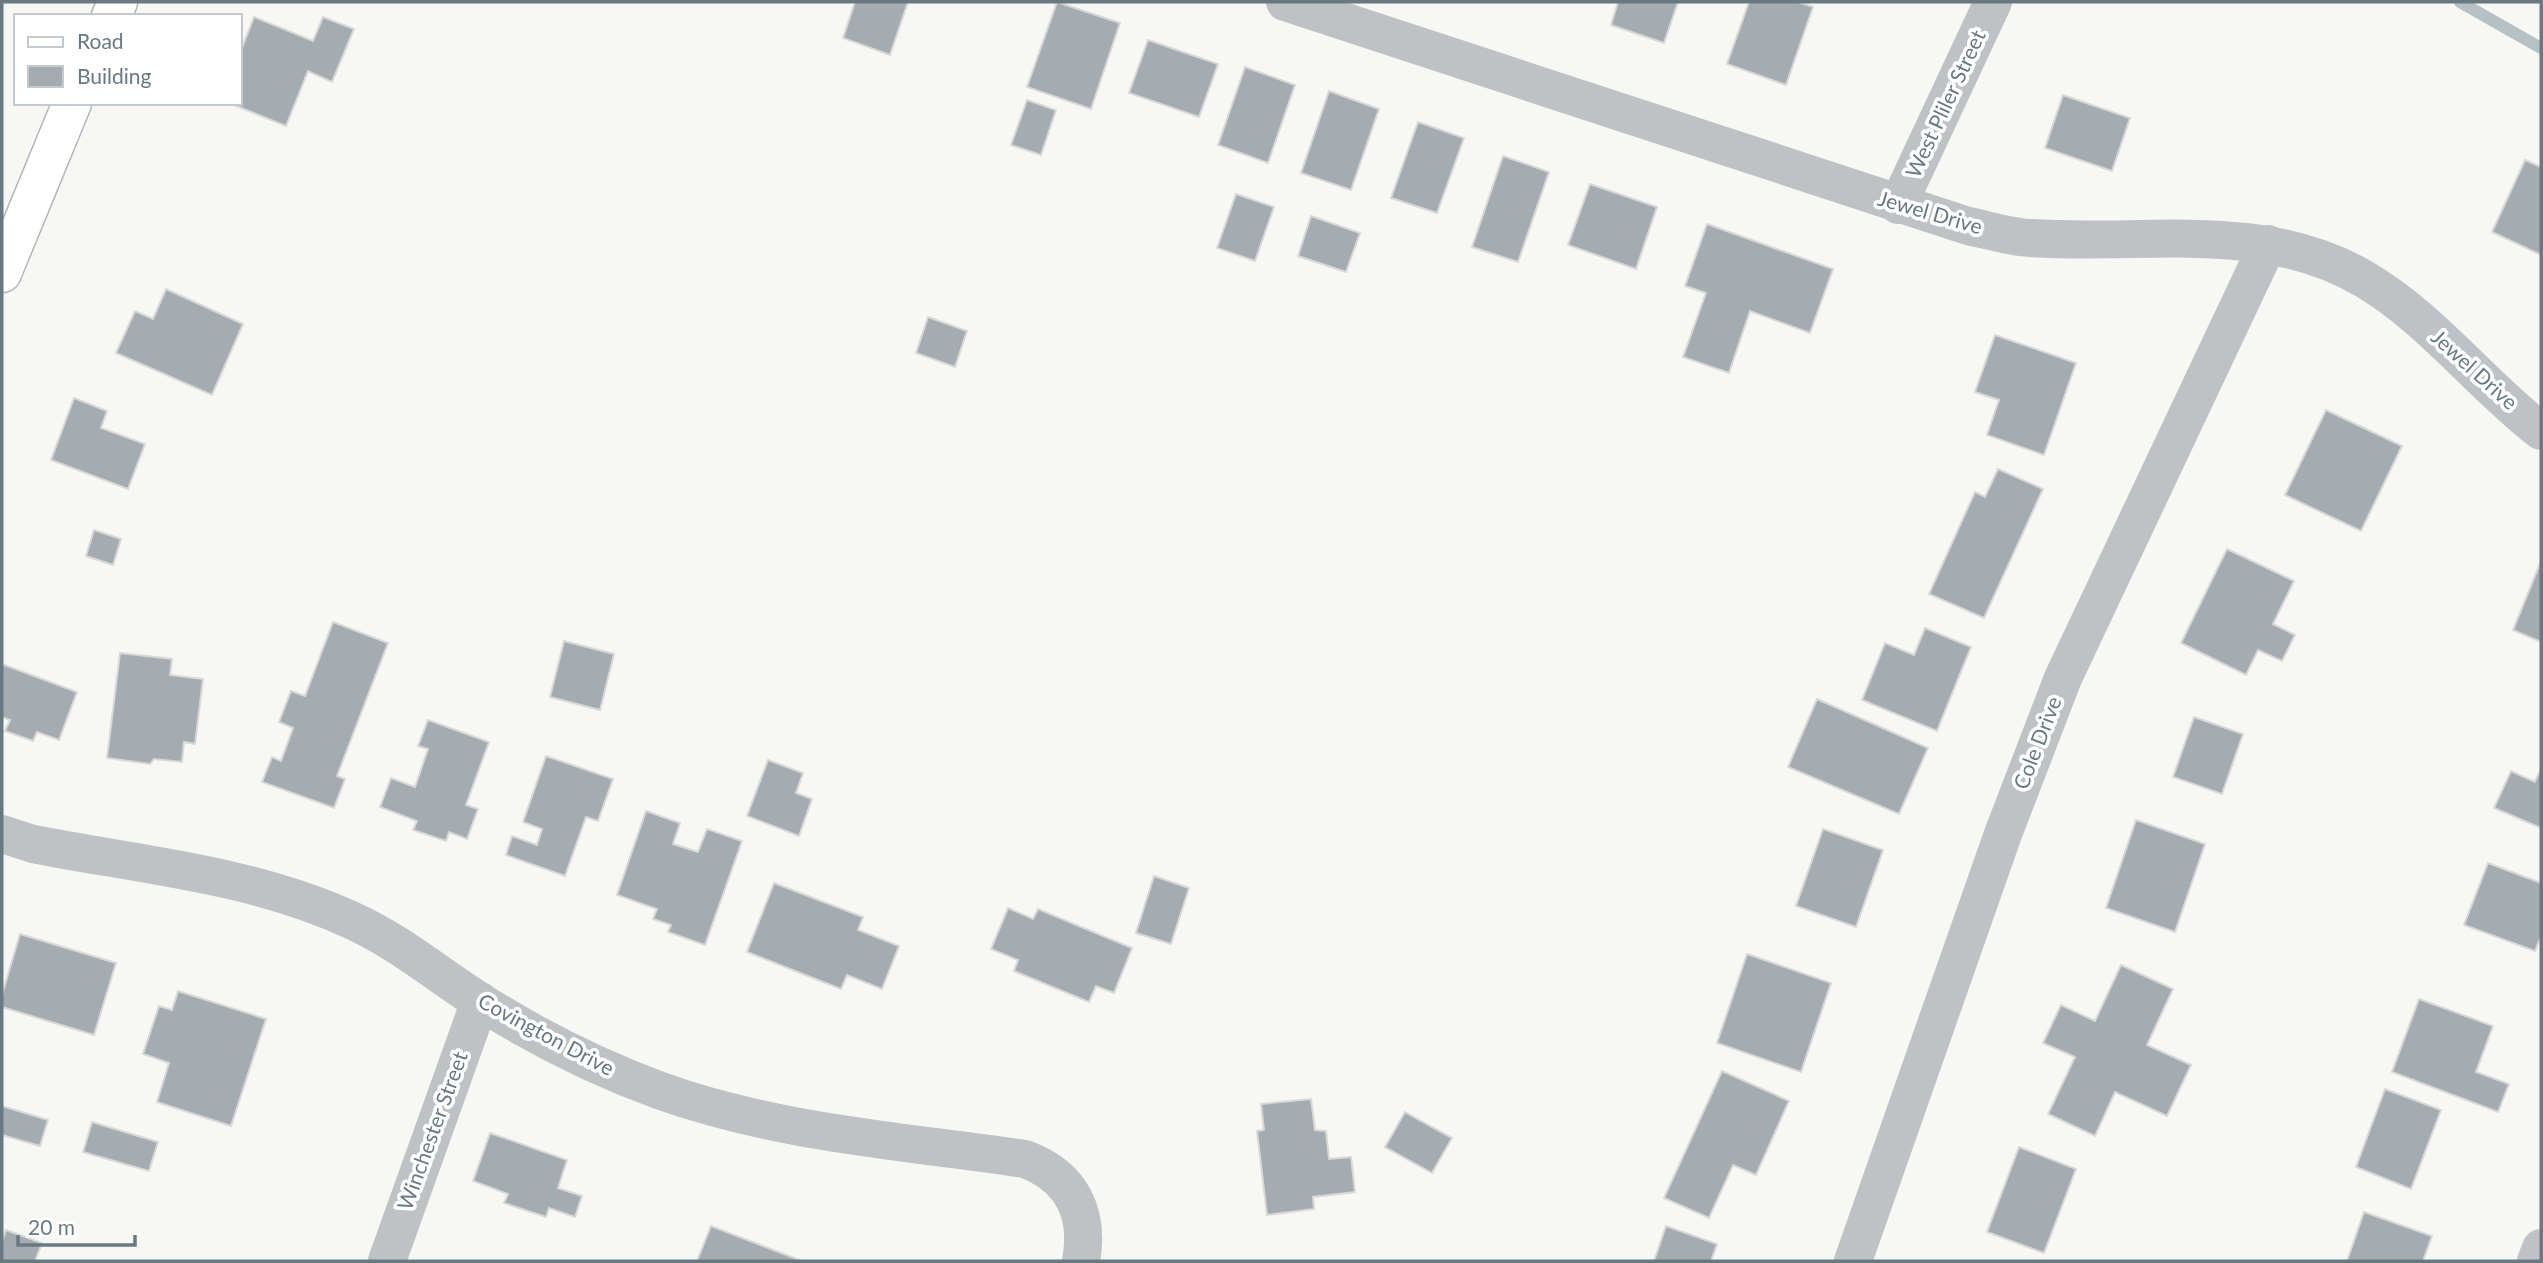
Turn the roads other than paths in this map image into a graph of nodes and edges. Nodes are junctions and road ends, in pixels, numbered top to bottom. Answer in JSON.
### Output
{"nodes":[{"id":1,"x":1285,"y":2,"type":"edge"},
{"id":2,"x":1993,"y":2,"type":"edge"},
{"id":3,"x":71,"y":105,"type":"edge"},
{"id":4,"x":1898,"y":205,"type":"junction"},
{"id":5,"x":2268,"y":244,"type":"junction"},
{"id":6,"x":2,"y":273,"type":"edge"},
{"id":7,"x":2541,"y":431,"type":"edge"},
{"id":8,"x":2,"y":834,"type":"edge"},
{"id":9,"x":480,"y":1002,"type":"junction"},
{"id":10,"x":2541,"y":1248,"type":"edge"},
{"id":11,"x":387,"y":1261,"type":"edge"},
{"id":12,"x":1081,"y":1261,"type":"edge"},
{"id":13,"x":1853,"y":1261,"type":"edge"},
{"id":14,"x":2536,"y":1261,"type":"edge"}],
"edges":[{"from":1,"to":4,"type":"street","name":"Jewel Drive"},
{"from":2,"to":4,"type":"street","name":"West Pliler Street"},
{"from":3,"to":6,"type":"street"},
{"from":4,"to":5,"type":"street","name":"Jewel Drive"},
{"from":5,"to":7,"type":"street","name":"Jewel Drive"},
{"from":5,"to":13,"type":"street","name":"Cole Drive"},
{"from":8,"to":9,"type":"street","name":"Covington Drive"},
{"from":9,"to":11,"type":"street","name":"Winchester Street"},
{"from":9,"to":12,"type":"street","name":"Covington Drive"},
{"from":10,"to":14,"type":"street"}]}
